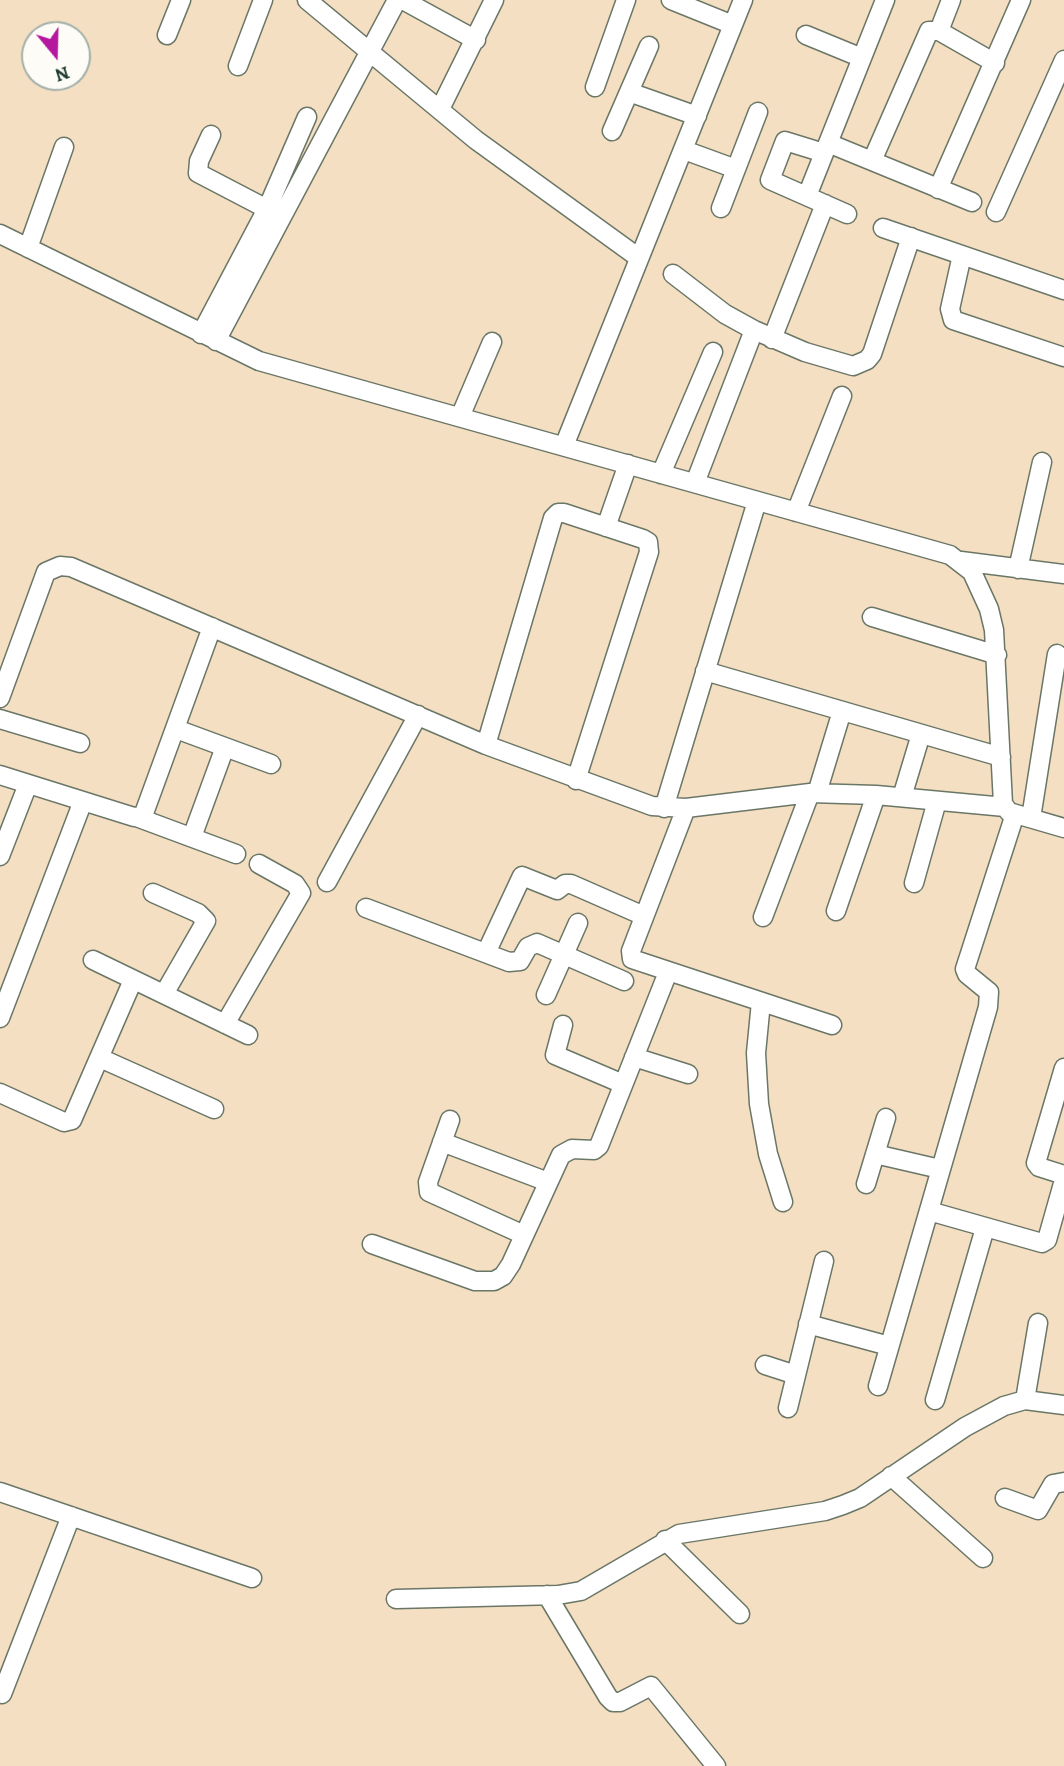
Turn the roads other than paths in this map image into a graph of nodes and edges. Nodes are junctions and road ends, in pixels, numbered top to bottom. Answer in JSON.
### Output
{"nodes":[{"id":1,"x":181,"y":0,"type":"edge"},
{"id":2,"x":263,"y":0,"type":"edge"},
{"id":3,"x":307,"y":0,"type":"edge"},
{"id":4,"x":397,"y":0,"type":"edge"},
{"id":5,"x":403,"y":0,"type":"edge"},
{"id":6,"x":494,"y":0,"type":"edge"},
{"id":7,"x":626,"y":0,"type":"edge"},
{"id":8,"x":671,"y":0,"type":"edge"},
{"id":9,"x":743,"y":0,"type":"edge"},
{"id":10,"x":885,"y":0,"type":"edge"},
{"id":11,"x":951,"y":0,"type":"edge"},
{"id":12,"x":1021,"y":0,"type":"edge"},
{"id":13,"x":733,"y":25,"type":"junction"},
{"id":14,"x":939,"y":31,"type":"junction"},
{"id":15,"x":167,"y":35,"type":"dead end"},
{"id":16,"x":806,"y":35,"type":"dead end"},
{"id":17,"x":476,"y":40,"type":"junction"},
{"id":18,"x":649,"y":46,"type":"dead end"},
{"id":19,"x":369,"y":53,"type":"junction"},
{"id":20,"x":862,"y":58,"type":"junction"},
{"id":21,"x":1064,"y":60,"type":"edge"},
{"id":22,"x":995,"y":63,"type":"junction"},
{"id":23,"x":238,"y":66,"type":"dead end"},
{"id":24,"x":595,"y":87,"type":"dead end"},
{"id":25,"x":629,"y":92,"type":"junction"},
{"id":26,"x":440,"y":109,"type":"junction"},
{"id":27,"x":758,"y":112,"type":"dead end"},
{"id":28,"x":697,"y":116,"type":"junction"},
{"id":29,"x":307,"y":117,"type":"dead end"},
{"id":30,"x":612,"y":131,"type":"dead end"},
{"id":31,"x":211,"y":135,"type":"dead end"},
{"id":32,"x":64,"y":147,"type":"dead end"},
{"id":33,"x":826,"y":148,"type":"junction"},
{"id":34,"x":684,"y":150,"type":"junction"},
{"id":35,"x":872,"y":162,"type":"junction"},
{"id":36,"x":736,"y":169,"type":"junction"},
{"id":37,"x":938,"y":189,"type":"junction"},
{"id":38,"x":807,"y":196,"type":"junction"},
{"id":39,"x":972,"y":202,"type":"dead end"},
{"id":40,"x":825,"y":204,"type":"junction"},
{"id":41,"x":721,"y":208,"type":"dead end"},
{"id":42,"x":267,"y":209,"type":"junction"},
{"id":43,"x":996,"y":212,"type":"dead end"},
{"id":44,"x":846,"y":214,"type":"dead end"},
{"id":45,"x":883,"y":228,"type":"dead end"},
{"id":46,"x":0,"y":233,"type":"edge"},
{"id":47,"x":911,"y":237,"type":"junction"},
{"id":48,"x":28,"y":248,"type":"junction"},
{"id":49,"x":962,"y":255,"type":"junction"},
{"id":50,"x":639,"y":258,"type":"junction"},
{"id":51,"x":673,"y":274,"type":"dead end"},
{"id":52,"x":1064,"y":290,"type":"edge"},
{"id":53,"x":754,"y":330,"type":"junction"},
{"id":54,"x":209,"y":337,"type":"junction"},
{"id":55,"x":772,"y":339,"type":"junction"},
{"id":56,"x":492,"y":342,"type":"dead end"},
{"id":57,"x":713,"y":352,"type":"dead end"},
{"id":58,"x":1064,"y":357,"type":"edge"},
{"id":59,"x":842,"y":396,"type":"dead end"},
{"id":60,"x":460,"y":417,"type":"junction"},
{"id":61,"x":564,"y":446,"type":"junction"},
{"id":62,"x":1042,"y":462,"type":"dead end"},
{"id":63,"x":628,"y":464,"type":"junction"},
{"id":64,"x":661,"y":474,"type":"junction"},
{"id":65,"x":695,"y":483,"type":"junction"},
{"id":66,"x":757,"y":501,"type":"junction"},
{"id":67,"x":796,"y":512,"type":"junction"},
{"id":68,"x":606,"y":527,"type":"junction"},
{"id":69,"x":961,"y":561,"type":"junction"},
{"id":70,"x":1018,"y":569,"type":"junction"},
{"id":71,"x":1064,"y":575,"type":"edge"},
{"id":72,"x":872,"y":617,"type":"dead end"},
{"id":73,"x":212,"y":627,"type":"junction"},
{"id":74,"x":998,"y":654,"type":"junction"},
{"id":75,"x":1057,"y":654,"type":"dead end"},
{"id":76,"x":705,"y":671,"type":"junction"},
{"id":77,"x":0,"y":698,"type":"edge"},
{"id":78,"x":842,"y":711,"type":"junction"},
{"id":79,"x":418,"y":715,"type":"junction"},
{"id":80,"x":0,"y":719,"type":"edge"},
{"id":81,"x":176,"y":729,"type":"junction"},
{"id":82,"x":921,"y":734,"type":"junction"},
{"id":83,"x":80,"y":743,"type":"dead end"},
{"id":84,"x":486,"y":745,"type":"junction"},
{"id":85,"x":225,"y":747,"type":"junction"},
{"id":86,"x":1002,"y":757,"type":"junction"},
{"id":87,"x":271,"y":764,"type":"dead end"},
{"id":88,"x":0,"y":775,"type":"edge"},
{"id":89,"x":576,"y":780,"type":"junction"},
{"id":90,"x":28,"y":784,"type":"junction"},
{"id":91,"x":813,"y":793,"type":"junction"},
{"id":92,"x":876,"y":795,"type":"junction"},
{"id":93,"x":902,"y":797,"type":"junction"},
{"id":94,"x":83,"y":801,"type":"junction"},
{"id":95,"x":937,"y":801,"type":"junction"},
{"id":96,"x":664,"y":808,"type":"junction"},
{"id":97,"x":686,"y":808,"type":"junction"},
{"id":98,"x":1017,"y":813,"type":"junction"},
{"id":99,"x":139,"y":818,"type":"junction"},
{"id":100,"x":1064,"y":828,"type":"edge"},
{"id":101,"x":192,"y":837,"type":"junction"},
{"id":102,"x":236,"y":854,"type":"dead end"},
{"id":103,"x":0,"y":856,"type":"edge"},
{"id":104,"x":259,"y":864,"type":"dead end"},
{"id":105,"x":327,"y":882,"type":"dead end"},
{"id":106,"x":914,"y":884,"type":"dead end"},
{"id":107,"x":153,"y":894,"type":"dead end"},
{"id":108,"x":366,"y":908,"type":"dead end"},
{"id":109,"x":836,"y":911,"type":"dead end"},
{"id":110,"x":645,"y":916,"type":"junction"},
{"id":111,"x":763,"y":917,"type":"dead end"},
{"id":112,"x":578,"y":923,"type":"dead end"},
{"id":113,"x":486,"y":953,"type":"junction"},
{"id":114,"x":563,"y":956,"type":"junction"},
{"id":115,"x":93,"y":960,"type":"dead end"},
{"id":116,"x":668,"y":972,"type":"junction"},
{"id":117,"x":133,"y":979,"type":"junction"},
{"id":118,"x":624,"y":981,"type":"dead end"},
{"id":119,"x":164,"y":994,"type":"junction"},
{"id":120,"x":546,"y":995,"type":"dead end"},
{"id":121,"x":761,"y":1002,"type":"junction"},
{"id":122,"x":0,"y":1018,"type":"edge"},
{"id":123,"x":225,"y":1024,"type":"junction"},
{"id":124,"x":832,"y":1025,"type":"dead end"},
{"id":125,"x":563,"y":1026,"type":"dead end"},
{"id":126,"x":248,"y":1035,"type":"dead end"},
{"id":127,"x":634,"y":1057,"type":"junction"},
{"id":128,"x":100,"y":1058,"type":"junction"},
{"id":129,"x":1064,"y":1068,"type":"edge"},
{"id":130,"x":688,"y":1074,"type":"dead end"},
{"id":131,"x":624,"y":1084,"type":"junction"},
{"id":132,"x":0,"y":1093,"type":"edge"},
{"id":133,"x":214,"y":1109,"type":"dead end"},
{"id":134,"x":886,"y":1118,"type":"dead end"},
{"id":135,"x":450,"y":1120,"type":"dead end"},
{"id":136,"x":442,"y":1142,"type":"junction"},
{"id":137,"x":875,"y":1154,"type":"junction"},
{"id":138,"x":940,"y":1169,"type":"junction"},
{"id":139,"x":1064,"y":1177,"type":"edge"},
{"id":140,"x":548,"y":1182,"type":"junction"},
{"id":141,"x":866,"y":1184,"type":"dead end"},
{"id":142,"x":783,"y":1202,"type":"dead end"},
{"id":143,"x":929,"y":1211,"type":"junction"},
{"id":144,"x":985,"y":1228,"type":"junction"},
{"id":145,"x":524,"y":1235,"type":"junction"},
{"id":146,"x":372,"y":1244,"type":"dead end"},
{"id":147,"x":824,"y":1261,"type":"dead end"},
{"id":148,"x":1038,"y":1323,"type":"dead end"},
{"id":149,"x":808,"y":1324,"type":"junction"},
{"id":150,"x":890,"y":1346,"type":"junction"},
{"id":151,"x":765,"y":1364,"type":"dead end"},
{"id":152,"x":796,"y":1375,"type":"junction"},
{"id":153,"x":878,"y":1386,"type":"dead end"},
{"id":154,"x":1025,"y":1400,"type":"junction"},
{"id":155,"x":935,"y":1401,"type":"dead end"},
{"id":156,"x":1064,"y":1405,"type":"edge"},
{"id":157,"x":788,"y":1408,"type":"dead end"},
{"id":158,"x":891,"y":1476,"type":"junction"},
{"id":159,"x":1064,"y":1482,"type":"edge"},
{"id":160,"x":1,"y":1496,"type":"edge"},
{"id":161,"x":1005,"y":1498,"type":"dead end"},
{"id":162,"x":71,"y":1516,"type":"junction"},
{"id":163,"x":665,"y":1540,"type":"junction"},
{"id":164,"x":983,"y":1558,"type":"dead end"},
{"id":165,"x":252,"y":1578,"type":"dead end"},
{"id":166,"x":547,"y":1595,"type":"junction"},
{"id":167,"x":396,"y":1600,"type":"dead end"},
{"id":168,"x":740,"y":1614,"type":"dead end"},
{"id":169,"x":2,"y":1694,"type":"dead end"},
{"id":170,"x":716,"y":1766,"type":"edge"}],
"edges":[{"from":1,"to":15,"type":"street"},
{"from":2,"to":23,"type":"street"},
{"from":3,"to":19,"type":"street"},
{"from":4,"to":19,"type":"street"},
{"from":5,"to":17,"type":"street"},
{"from":6,"to":17,"type":"street"},
{"from":7,"to":24,"type":"street"},
{"from":8,"to":13,"type":"street"},
{"from":9,"to":13,"type":"street"},
{"from":10,"to":20,"type":"street"},
{"from":11,"to":14,"type":"street"},
{"from":12,"to":22,"type":"street"},
{"from":13,"to":28,"type":"street"},
{"from":14,"to":22,"type":"street"},
{"from":14,"to":35,"type":"street"},
{"from":16,"to":20,"type":"street"},
{"from":17,"to":26,"type":"street"},
{"from":18,"to":25,"type":"street"},
{"from":19,"to":26,"type":"street"},
{"from":19,"to":54,"type":"street"},
{"from":20,"to":33,"type":"street"},
{"from":21,"to":43,"type":"street"},
{"from":22,"to":37,"type":"street"},
{"from":25,"to":28,"type":"street"},
{"from":25,"to":30,"type":"street"},
{"from":26,"to":50,"type":"street"},
{"from":27,"to":36,"type":"street"},
{"from":28,"to":34,"type":"street"},
{"from":29,"to":42,"type":"street"},
{"from":31,"to":42,"type":"street"},
{"from":32,"to":48,"type":"street"},
{"from":33,"to":35,"type":"street"},
{"from":33,"to":38,"type":"street"},
{"from":33,"to":38,"type":"street"},
{"from":34,"to":36,"type":"street"},
{"from":34,"to":50,"type":"street"},
{"from":35,"to":37,"type":"street"},
{"from":36,"to":41,"type":"street"},
{"from":37,"to":39,"type":"street"},
{"from":38,"to":40,"type":"street"},
{"from":40,"to":44,"type":"street"},
{"from":40,"to":55,"type":"street"},
{"from":42,"to":54,"type":"street"},
{"from":45,"to":47,"type":"street"},
{"from":46,"to":48,"type":"street"},
{"from":47,"to":49,"type":"street"},
{"from":47,"to":55,"type":"street"},
{"from":48,"to":54,"type":"street"},
{"from":49,"to":52,"type":"street"},
{"from":49,"to":58,"type":"street"},
{"from":50,"to":61,"type":"street"},
{"from":51,"to":53,"type":"street"},
{"from":53,"to":55,"type":"street"},
{"from":53,"to":65,"type":"street"},
{"from":54,"to":60,"type":"street"},
{"from":56,"to":60,"type":"street"},
{"from":57,"to":64,"type":"street"},
{"from":59,"to":67,"type":"street"},
{"from":60,"to":61,"type":"street"},
{"from":61,"to":63,"type":"street"},
{"from":62,"to":70,"type":"street"},
{"from":63,"to":64,"type":"street"},
{"from":63,"to":68,"type":"street"},
{"from":64,"to":65,"type":"street"},
{"from":65,"to":66,"type":"street"},
{"from":66,"to":67,"type":"street"},
{"from":66,"to":76,"type":"street"},
{"from":67,"to":69,"type":"street"},
{"from":68,"to":84,"type":"street"},
{"from":68,"to":89,"type":"street"},
{"from":69,"to":70,"type":"street"},
{"from":69,"to":74,"type":"street"},
{"from":70,"to":71,"type":"street"},
{"from":72,"to":74,"type":"street"},
{"from":73,"to":77,"type":"street"},
{"from":73,"to":79,"type":"street"},
{"from":73,"to":81,"type":"street"},
{"from":74,"to":86,"type":"street"},
{"from":75,"to":98,"type":"street"},
{"from":76,"to":78,"type":"street"},
{"from":76,"to":96,"type":"street"},
{"from":78,"to":82,"type":"street"},
{"from":78,"to":91,"type":"street"},
{"from":79,"to":84,"type":"street"},
{"from":79,"to":105,"type":"street"},
{"from":80,"to":83,"type":"street"},
{"from":81,"to":85,"type":"street"},
{"from":81,"to":99,"type":"street"},
{"from":82,"to":86,"type":"street"},
{"from":82,"to":93,"type":"street"},
{"from":84,"to":89,"type":"street"},
{"from":85,"to":87,"type":"street"},
{"from":85,"to":101,"type":"street"},
{"from":86,"to":98,"type":"street"},
{"from":88,"to":90,"type":"street"},
{"from":89,"to":96,"type":"street"},
{"from":90,"to":94,"type":"street"},
{"from":90,"to":103,"type":"street"},
{"from":91,"to":92,"type":"street"},
{"from":91,"to":97,"type":"street"},
{"from":91,"to":111,"type":"street"},
{"from":92,"to":93,"type":"street"},
{"from":92,"to":109,"type":"street"},
{"from":93,"to":95,"type":"street"},
{"from":94,"to":99,"type":"street"},
{"from":94,"to":122,"type":"street"},
{"from":95,"to":98,"type":"street"},
{"from":95,"to":106,"type":"street"},
{"from":96,"to":97,"type":"street"},
{"from":97,"to":110,"type":"street"},
{"from":98,"to":100,"type":"street"},
{"from":98,"to":138,"type":"street"},
{"from":99,"to":101,"type":"street"},
{"from":101,"to":102,"type":"street"},
{"from":104,"to":123,"type":"street"},
{"from":107,"to":119,"type":"street"},
{"from":108,"to":113,"type":"street"},
{"from":110,"to":113,"type":"street"},
{"from":110,"to":116,"type":"street"},
{"from":112,"to":114,"type":"street"},
{"from":113,"to":114,"type":"street"},
{"from":114,"to":118,"type":"street"},
{"from":114,"to":120,"type":"street"},
{"from":115,"to":117,"type":"street"},
{"from":116,"to":121,"type":"street"},
{"from":116,"to":127,"type":"street"},
{"from":117,"to":119,"type":"street"},
{"from":117,"to":128,"type":"street"},
{"from":119,"to":123,"type":"street"},
{"from":121,"to":124,"type":"street"},
{"from":121,"to":142,"type":"street"},
{"from":123,"to":126,"type":"street"},
{"from":125,"to":131,"type":"street"},
{"from":127,"to":130,"type":"street"},
{"from":127,"to":131,"type":"street"},
{"from":128,"to":132,"type":"street"},
{"from":128,"to":133,"type":"street"},
{"from":129,"to":139,"type":"street"},
{"from":131,"to":140,"type":"street"},
{"from":134,"to":137,"type":"street"},
{"from":135,"to":136,"type":"street"},
{"from":136,"to":140,"type":"street"},
{"from":136,"to":145,"type":"street"},
{"from":137,"to":138,"type":"street"},
{"from":137,"to":141,"type":"street"},
{"from":138,"to":143,"type":"street"},
{"from":139,"to":144,"type":"street"},
{"from":140,"to":145,"type":"street"},
{"from":143,"to":144,"type":"street"},
{"from":143,"to":150,"type":"street"},
{"from":144,"to":155,"type":"street"},
{"from":145,"to":146,"type":"street"},
{"from":147,"to":149,"type":"street"},
{"from":148,"to":154,"type":"street"},
{"from":149,"to":150,"type":"street"},
{"from":149,"to":152,"type":"street"},
{"from":150,"to":153,"type":"street"},
{"from":151,"to":152,"type":"street"},
{"from":152,"to":157,"type":"street"},
{"from":154,"to":156,"type":"street"},
{"from":154,"to":158,"type":"street"},
{"from":158,"to":163,"type":"street"},
{"from":158,"to":164,"type":"street"},
{"from":159,"to":161,"type":"street"},
{"from":160,"to":162,"type":"street"},
{"from":162,"to":165,"type":"street"},
{"from":162,"to":169,"type":"street"},
{"from":163,"to":166,"type":"street"},
{"from":163,"to":168,"type":"street"},
{"from":166,"to":167,"type":"street"},
{"from":166,"to":170,"type":"street"}]}
